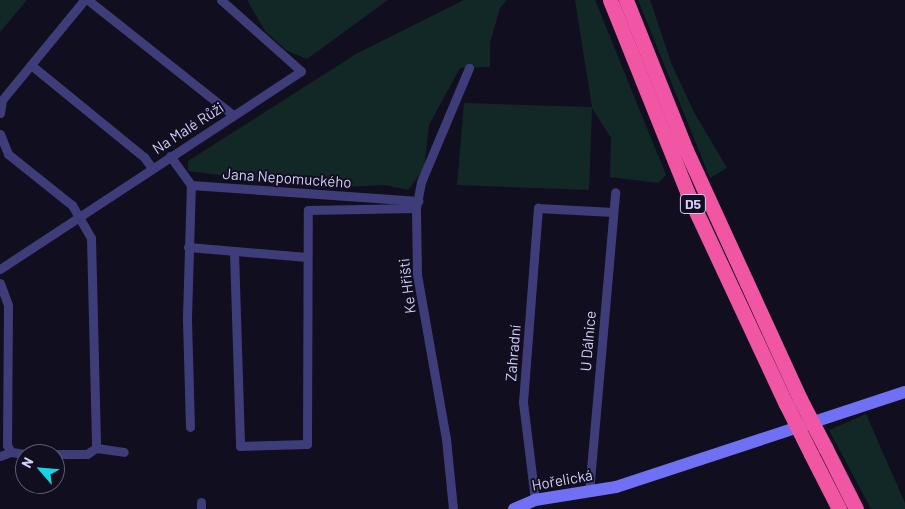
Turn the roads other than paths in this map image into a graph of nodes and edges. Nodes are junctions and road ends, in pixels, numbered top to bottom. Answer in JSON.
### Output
{"nodes":[{"id":1,"x":84,"y":0,"type":"edge"},
{"id":2,"x":88,"y":0,"type":"edge"},
{"id":3,"x":221,"y":0,"type":"edge"},
{"id":4,"x":610,"y":0,"type":"edge"},
{"id":5,"x":626,"y":0,"type":"edge"},
{"id":6,"x":31,"y":65,"type":"junction"},
{"id":7,"x":469,"y":68,"type":"dead end"},
{"id":8,"x":0,"y":113,"type":"edge"},
{"id":9,"x":233,"y":115,"type":"junction"},
{"id":10,"x":0,"y":134,"type":"edge"},
{"id":11,"x":170,"y":156,"type":"junction"},
{"id":12,"x":152,"y":168,"type":"junction"},
{"id":13,"x":191,"y":185,"type":"junction"},
{"id":14,"x":615,"y":192,"type":"dead end"},
{"id":15,"x":417,"y":205,"type":"junction"},
{"id":16,"x":613,"y":212,"type":"junction"},
{"id":17,"x":79,"y":216,"type":"junction"},
{"id":18,"x":188,"y":247,"type":"junction"},
{"id":19,"x":234,"y":252,"type":"junction"},
{"id":20,"x":307,"y":257,"type":"junction"},
{"id":21,"x":0,"y":269,"type":"edge"},
{"id":22,"x":0,"y":283,"type":"edge"},
{"id":23,"x":904,"y":393,"type":"edge"},
{"id":24,"x":793,"y":401,"type":"junction"},
{"id":25,"x":190,"y":427,"type":"dead end"},
{"id":26,"x":96,"y":448,"type":"junction"},
{"id":27,"x":124,"y":452,"type":"dead end"},
{"id":28,"x":65,"y":454,"type":"edge"},
{"id":29,"x":5,"y":455,"type":"edge"},
{"id":30,"x":589,"y":492,"type":"junction"},
{"id":31,"x":534,"y":500,"type":"junction"},
{"id":32,"x":452,"y":509,"type":"edge"},
{"id":33,"x":514,"y":509,"type":"edge"},
{"id":34,"x":839,"y":509,"type":"edge"},
{"id":35,"x":856,"y":509,"type":"edge"}],
"edges":[{"from":1,"to":6,"type":"street"},
{"from":2,"to":9,"type":"street"},
{"from":3,"to":9,"type":"street","name":"Na Malé Růži"},
{"from":4,"to":24,"type":"highway","number":"D5"},
{"from":5,"to":24,"type":"highway","number":"D5"},
{"from":6,"to":8,"type":"street"},
{"from":6,"to":12,"type":"street"},
{"from":7,"to":15,"type":"street","name":"Ke Hřišti"},
{"from":9,"to":11,"type":"street","name":"Na Malé Růži"},
{"from":10,"to":17,"type":"street"},
{"from":11,"to":12,"type":"street","name":"Na Malé Růži"},
{"from":11,"to":13,"type":"street"},
{"from":12,"to":17,"type":"street","name":"Na Malé Růži"},
{"from":13,"to":15,"type":"street","name":"Jana Nepomuckého"},
{"from":13,"to":18,"type":"street"},
{"from":14,"to":16,"type":"street","name":"U Dálnice"},
{"from":15,"to":20,"type":"street","name":"Jana Nepomuckého"},
{"from":15,"to":32,"type":"street","name":"Ke Hřišti"},
{"from":16,"to":30,"type":"street","name":"U Dálnice"},
{"from":16,"to":31,"type":"street","name":"Zahradní"},
{"from":17,"to":21,"type":"street"},
{"from":17,"to":26,"type":"street"},
{"from":18,"to":19,"type":"street"},
{"from":18,"to":25,"type":"street"},
{"from":19,"to":20,"type":"street"},
{"from":19,"to":20,"type":"street"},
{"from":22,"to":29,"type":"street"},
{"from":23,"to":30,"type":"main road","name":"Hořelická"},
{"from":24,"to":34,"type":"highway","number":"D5","bridge":true},
{"from":24,"to":35,"type":"highway","number":"D5","bridge":true},
{"from":26,"to":27,"type":"street"},
{"from":26,"to":28,"type":"street"},
{"from":30,"to":31,"type":"main road","name":"Hořelická"},
{"from":31,"to":33,"type":"main road","name":"Hořelická"}]}
